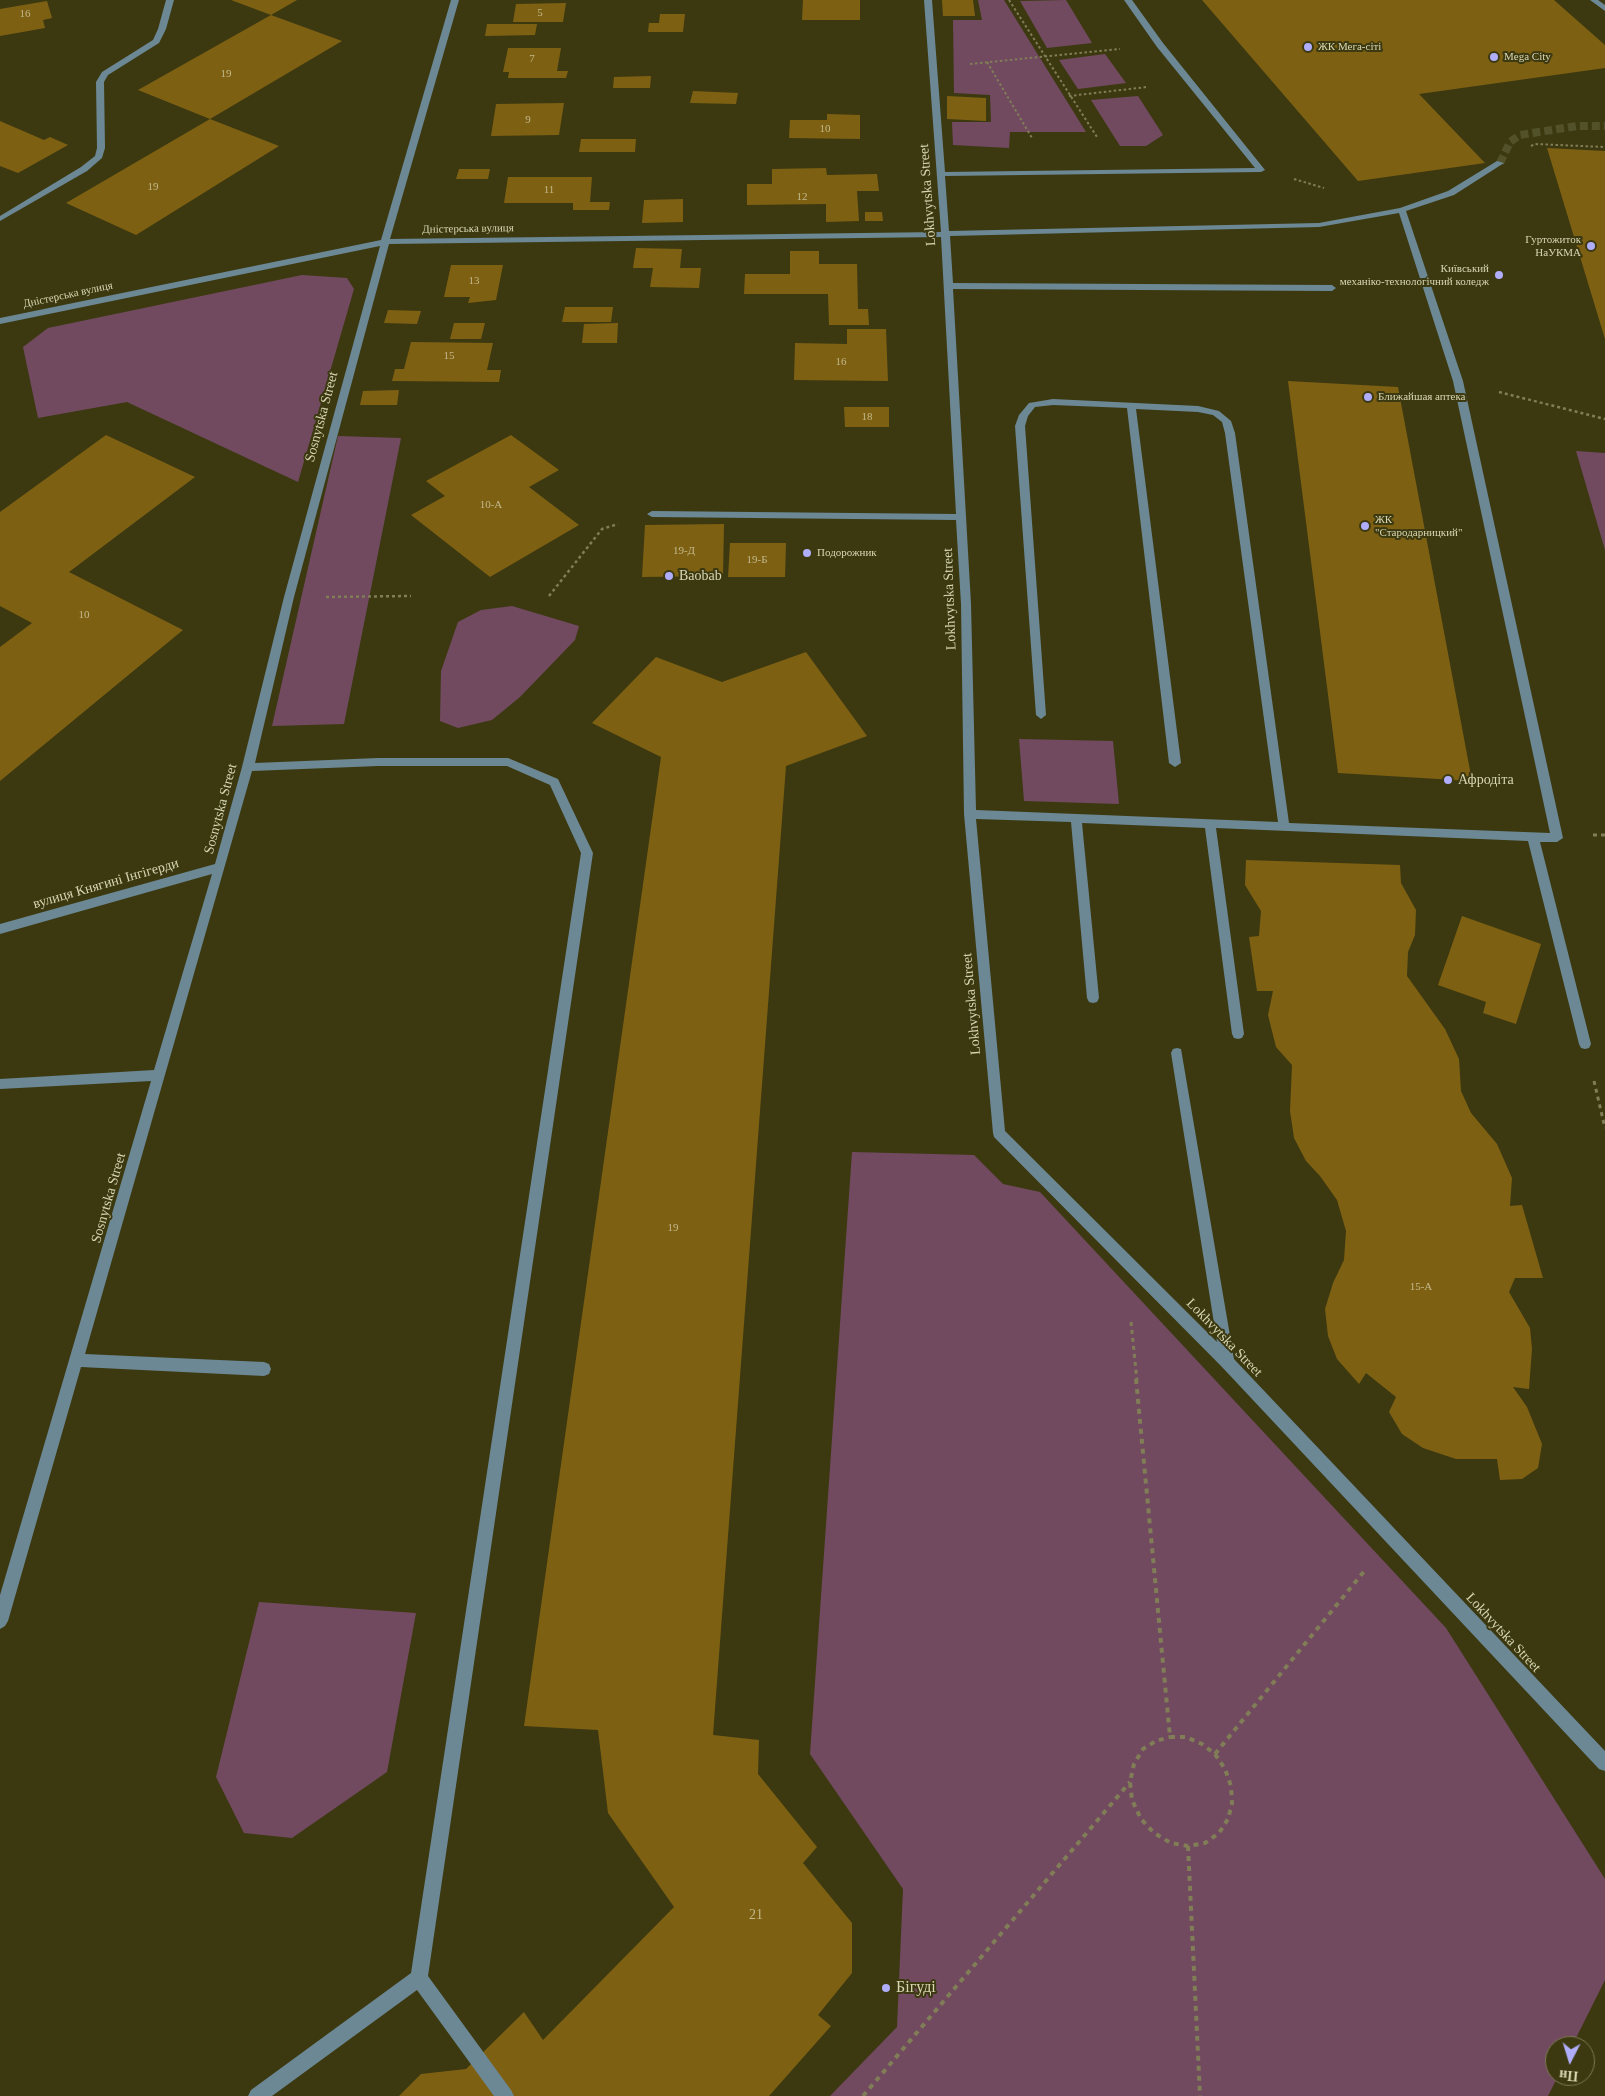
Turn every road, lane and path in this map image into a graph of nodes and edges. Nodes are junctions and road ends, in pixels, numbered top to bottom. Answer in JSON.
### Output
{"nodes":[{"id":1,"x":170,"y":0,"type":"edge"},
{"id":2,"x":455,"y":0,"type":"edge"},
{"id":3,"x":928,"y":0,"type":"edge"},
{"id":4,"x":1009,"y":0,"type":"edge"},
{"id":5,"x":1128,"y":0,"type":"edge"},
{"id":6,"x":1594,"y":0,"type":"edge"},
{"id":7,"x":1605,"y":10,"type":"edge"},
{"id":8,"x":1160,"y":45,"type":"junction"},
{"id":9,"x":1044,"y":56,"type":"junction"},
{"id":10,"x":987,"y":62,"type":"junction"},
{"id":11,"x":934,"y":68,"type":"junction"},
{"id":12,"x":1190,"y":82,"type":"junction"},
{"id":13,"x":1069,"y":96,"type":"junction"},
{"id":14,"x":1605,"y":147,"type":"edge"},
{"id":15,"x":1500,"y":163,"type":"joint"},
{"id":16,"x":1120,"y":170,"type":"junction"},
{"id":17,"x":1052,"y":171,"type":"junction"},
{"id":18,"x":942,"y":174,"type":"junction"},
{"id":19,"x":1402,"y":210,"type":"junction"},
{"id":20,"x":0,"y":219,"type":"edge"},
{"id":21,"x":945,"y":234,"type":"junction"},
{"id":22,"x":385,"y":242,"type":"junction"},
{"id":23,"x":949,"y":286,"type":"junction"},
{"id":24,"x":1332,"y":288,"type":"dead end"},
{"id":25,"x":0,"y":321,"type":"edge"},
{"id":26,"x":1458,"y":381,"type":"junction"},
{"id":27,"x":1131,"y":406,"type":"junction"},
{"id":28,"x":1605,"y":419,"type":"edge"},
{"id":29,"x":652,"y":514,"type":"joint"},
{"id":30,"x":961,"y":518,"type":"junction"},
{"id":31,"x":411,"y":596,"type":"dead end"},
{"id":32,"x":549,"y":596,"type":"dead end"},
{"id":33,"x":289,"y":597,"type":"junction"},
{"id":34,"x":1041,"y":715,"type":"dead end"},
{"id":35,"x":1175,"y":763,"type":"dead end"},
{"id":36,"x":248,"y":767,"type":"junction"},
{"id":37,"x":970,"y":814,"type":"junction"},
{"id":38,"x":1076,"y":818,"type":"junction"},
{"id":39,"x":1210,"y":824,"type":"junction"},
{"id":40,"x":1284,"y":826,"type":"junction"},
{"id":41,"x":1533,"y":837,"type":"junction"},
{"id":42,"x":220,"y":867,"type":"junction"},
{"id":43,"x":0,"y":929,"type":"edge"},
{"id":44,"x":1093,"y":998,"type":"dead end"},
{"id":45,"x":1238,"y":1034,"type":"dead end"},
{"id":46,"x":1585,"y":1044,"type":"joint"},
{"id":47,"x":1177,"y":1053,"type":"dead end"},
{"id":48,"x":160,"y":1076,"type":"junction"},
{"id":49,"x":0,"y":1084,"type":"edge"},
{"id":50,"x":1605,"y":1128,"type":"edge"},
{"id":51,"x":1125,"y":1259,"type":"junction"},
{"id":52,"x":77,"y":1360,"type":"junction"},
{"id":53,"x":1227,"y":1362,"type":"junction"},
{"id":54,"x":264,"y":1368,"type":"dead end"},
{"id":55,"x":1392,"y":1537,"type":"junction"},
{"id":56,"x":0,"y":1621,"type":"edge"},
{"id":57,"x":1170,"y":1737,"type":"junction"},
{"id":58,"x":1215,"y":1754,"type":"junction"},
{"id":59,"x":1605,"y":1762,"type":"edge"},
{"id":60,"x":1130,"y":1782,"type":"junction"},
{"id":61,"x":1188,"y":1846,"type":"junction"},
{"id":62,"x":419,"y":1978,"type":"junction"},
{"id":63,"x":257,"y":2096,"type":"edge"},
{"id":64,"x":505,"y":2096,"type":"edge"},
{"id":65,"x":862,"y":2096,"type":"edge"},
{"id":66,"x":1200,"y":2096,"type":"edge"}],
"edges":[{"from":1,"to":20,"type":"street"},
{"from":2,"to":22,"type":"street","name":"Sosnytska Street"},
{"from":3,"to":11,"type":"street","name":"Lokhvytska Street"},
{"from":4,"to":9,"type":"path"},
{"from":5,"to":8,"type":"street"},
{"from":6,"to":7,"type":"street"},
{"from":8,"to":9,"type":"path"},
{"from":8,"to":12,"type":"street"},
{"from":9,"to":10,"type":"path"},
{"from":9,"to":13,"type":"path"},
{"from":10,"to":11,"type":"path"},
{"from":10,"to":17,"type":"path"},
{"from":11,"to":18,"type":"street","name":"Lokhvytska Street"},
{"from":12,"to":13,"type":"path"},
{"from":12,"to":16,"type":"street"},
{"from":13,"to":16,"type":"path"},
{"from":14,"to":15,"type":"path"},
{"from":15,"to":19,"type":"street","name":"Дністерська вулиця"},
{"from":16,"to":17,"type":"street"},
{"from":17,"to":18,"type":"street"},
{"from":18,"to":21,"type":"street","name":"Lokhvytska Street"},
{"from":19,"to":21,"type":"street","name":"Дністерська вулиця"},
{"from":19,"to":26,"type":"street"},
{"from":21,"to":22,"type":"street","name":"Дністерська вулиця"},
{"from":21,"to":23,"type":"street","name":"Lokhvytska Street"},
{"from":22,"to":25,"type":"street","name":"Дністерська вулиця"},
{"from":22,"to":33,"type":"street","name":"Sosnytska Street"},
{"from":23,"to":24,"type":"street"},
{"from":23,"to":30,"type":"street","name":"Lokhvytska Street"},
{"from":26,"to":28,"type":"path"},
{"from":26,"to":41,"type":"street"},
{"from":27,"to":34,"type":"street"},
{"from":27,"to":35,"type":"street"},
{"from":27,"to":40,"type":"street"},
{"from":29,"to":30,"type":"street"},
{"from":29,"to":32,"type":"path"},
{"from":30,"to":37,"type":"street","name":"Lokhvytska Street"},
{"from":31,"to":33,"type":"path"},
{"from":33,"to":36,"type":"street","name":"Sosnytska Street"},
{"from":36,"to":42,"type":"street","name":"Sosnytska Street"},
{"from":36,"to":62,"type":"street"},
{"from":37,"to":38,"type":"street"},
{"from":37,"to":51,"type":"street","name":"Lokhvytska Street"},
{"from":38,"to":39,"type":"street"},
{"from":38,"to":44,"type":"street"},
{"from":39,"to":40,"type":"street"},
{"from":39,"to":45,"type":"street"},
{"from":40,"to":41,"type":"street"},
{"from":41,"to":46,"type":"street"},
{"from":42,"to":43,"type":"street","name":"вулиця Княгині Інгігерди"},
{"from":42,"to":48,"type":"street","name":"Sosnytska Street"},
{"from":46,"to":50,"type":"path"},
{"from":47,"to":53,"type":"street"},
{"from":48,"to":49,"type":"street"},
{"from":48,"to":52,"type":"street","name":"Sosnytska Street"},
{"from":51,"to":53,"type":"street","name":"Lokhvytska Street"},
{"from":51,"to":57,"type":"path"},
{"from":52,"to":54,"type":"street"},
{"from":52,"to":56,"type":"street","name":"Sosnytska Street"},
{"from":53,"to":55,"type":"street","name":"Lokhvytska Street"},
{"from":55,"to":58,"type":"path"},
{"from":55,"to":59,"type":"street","name":"Lokhvytska Street"},
{"from":57,"to":58,"type":"path"},
{"from":57,"to":60,"type":"path"},
{"from":58,"to":61,"type":"path"},
{"from":60,"to":61,"type":"path"},
{"from":60,"to":65,"type":"path"},
{"from":61,"to":66,"type":"path"},
{"from":62,"to":63,"type":"street"},
{"from":62,"to":64,"type":"street"}]}
